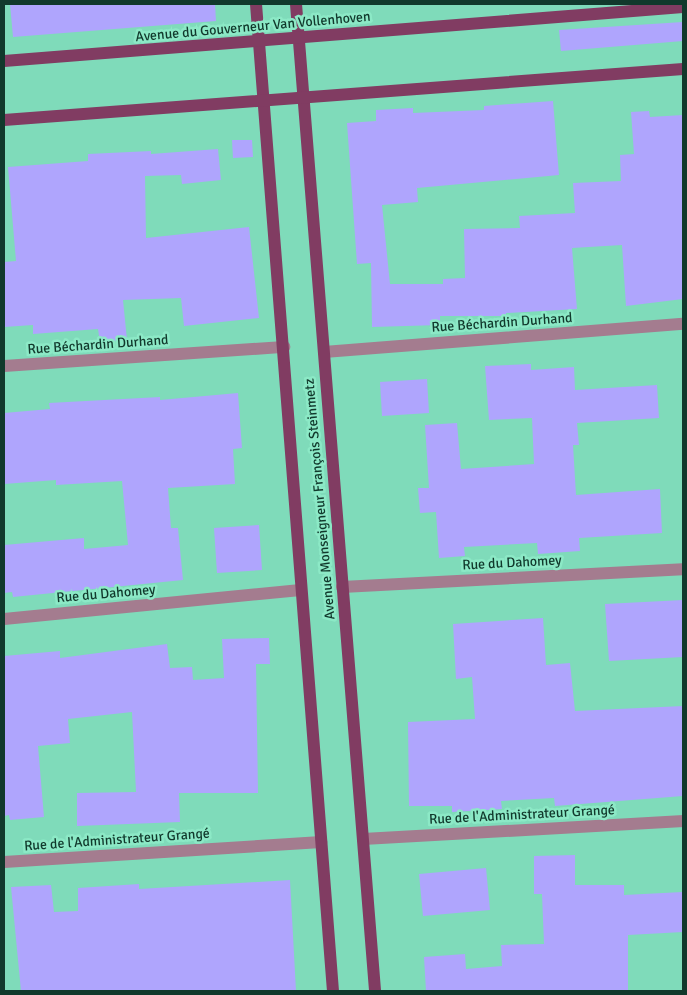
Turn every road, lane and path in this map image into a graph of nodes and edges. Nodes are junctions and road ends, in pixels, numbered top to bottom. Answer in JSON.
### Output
{"nodes":[{"id":1,"x":256,"y":4,"type":"edge"},
{"id":2,"x":296,"y":4,"type":"edge"},
{"id":3,"x":683,"y":7,"type":"edge"},
{"id":4,"x":299,"y":38,"type":"junction"},
{"id":5,"x":259,"y":42,"type":"junction"},
{"id":6,"x":4,"y":61,"type":"edge"},
{"id":7,"x":683,"y":69,"type":"edge"},
{"id":8,"x":303,"y":96,"type":"junction"},
{"id":9,"x":263,"y":98,"type":"junction"},
{"id":10,"x":4,"y":120,"type":"edge"},
{"id":11,"x":683,"y":324,"type":"edge"},
{"id":12,"x":284,"y":347,"type":"junction"},
{"id":13,"x":324,"y":352,"type":"junction"},
{"id":14,"x":4,"y":366,"type":"edge"},
{"id":15,"x":683,"y":569,"type":"edge"},
{"id":16,"x":342,"y":588,"type":"junction"},
{"id":17,"x":301,"y":590,"type":"junction"},
{"id":18,"x":4,"y":619,"type":"edge"},
{"id":19,"x":683,"y":821,"type":"edge"},
{"id":20,"x":363,"y":838,"type":"junction"},
{"id":21,"x":322,"y":842,"type":"junction"},
{"id":22,"x":4,"y":862,"type":"edge"},
{"id":23,"x":333,"y":991,"type":"edge"},
{"id":24,"x":375,"y":991,"type":"edge"}],
"edges":[{"from":1,"to":5,"type":"main road","name":"Avenue Monseigneur François Steinmetz"},
{"from":2,"to":4,"type":"main road","name":"Avenue Monseigneur François Steinmetz"},
{"from":3,"to":4,"type":"main road","name":"Avenue du Gouverneur Van Vollenhoven"},
{"from":4,"to":5,"type":"main road","name":"Avenue du Gouverneur Van Vollenhoven"},
{"from":4,"to":8,"type":"main road","name":"Avenue Monseigneur François Steinmetz"},
{"from":5,"to":6,"type":"main road","name":"Avenue du Gouverneur Van Vollenhoven"},
{"from":5,"to":9,"type":"main road","name":"Avenue Monseigneur François Steinmetz"},
{"from":7,"to":8,"type":"main road"},
{"from":8,"to":9,"type":"main road"},
{"from":8,"to":13,"type":"main road","name":"Avenue Monseigneur François Steinmetz"},
{"from":9,"to":10,"type":"main road"},
{"from":9,"to":12,"type":"main road","name":"Avenue Monseigneur François Steinmetz"},
{"from":11,"to":13,"type":"street","name":"Rue Béchardin Durhand"},
{"from":12,"to":14,"type":"street","name":"Rue Béchardin Durhand"},
{"from":12,"to":17,"type":"main road","name":"Avenue Monseigneur François Steinmetz"},
{"from":13,"to":16,"type":"main road","name":"Avenue Monseigneur François Steinmetz"},
{"from":15,"to":16,"type":"street","name":"Rue du Dahomey"},
{"from":16,"to":20,"type":"main road","name":"Avenue Monseigneur François Steinmetz"},
{"from":17,"to":18,"type":"street","name":"Rue du Dahomey"},
{"from":17,"to":21,"type":"main road","name":"Avenue Monseigneur François Steinmetz"},
{"from":19,"to":20,"type":"street","name":"Rue de l'Administrateur Grangé"},
{"from":20,"to":24,"type":"main road","name":"Avenue Monseigneur François Steinmetz"},
{"from":21,"to":22,"type":"street","name":"Rue de l'Administrateur Grangé"},
{"from":21,"to":23,"type":"main road","name":"Avenue Monseigneur François Steinmetz"}]}
